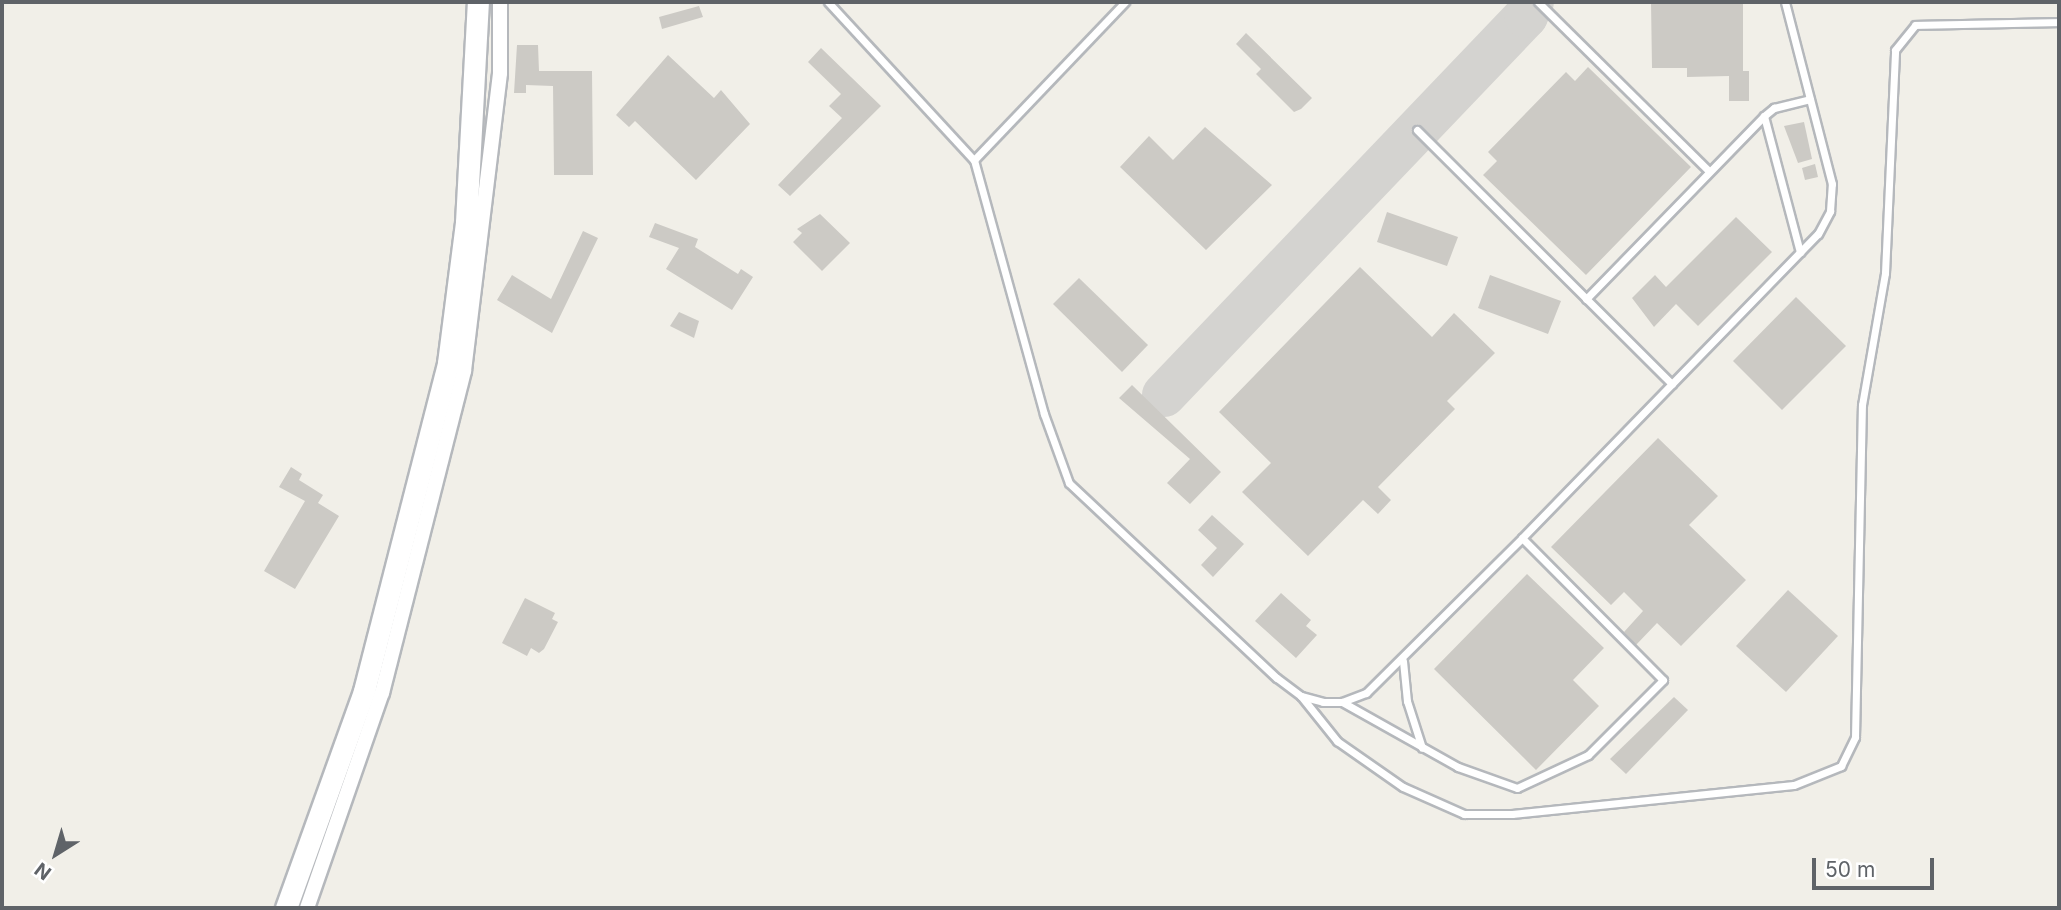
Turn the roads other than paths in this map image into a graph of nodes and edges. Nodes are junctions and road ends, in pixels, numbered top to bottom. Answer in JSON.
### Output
{"nodes":[{"id":1,"x":478,"y":2,"type":"edge"},
{"id":2,"x":500,"y":2,"type":"edge"},
{"id":3,"x":828,"y":2,"type":"edge"},
{"id":4,"x":1125,"y":2,"type":"edge"},
{"id":5,"x":1538,"y":2,"type":"edge"},
{"id":6,"x":1785,"y":2,"type":"edge"},
{"id":7,"x":2059,"y":22,"type":"edge"},
{"id":8,"x":1810,"y":99,"type":"junction"},
{"id":9,"x":1764,"y":117,"type":"junction"},
{"id":10,"x":1417,"y":130,"type":"dead end"},
{"id":11,"x":974,"y":160,"type":"junction"},
{"id":12,"x":1709,"y":171,"type":"junction"},
{"id":13,"x":1800,"y":253,"type":"junction"},
{"id":14,"x":1586,"y":299,"type":"junction"},
{"id":15,"x":1672,"y":384,"type":"junction"},
{"id":16,"x":1522,"y":538,"type":"junction"},
{"id":17,"x":1403,"y":661,"type":"junction"},
{"id":18,"x":1301,"y":696,"type":"junction"},
{"id":19,"x":1342,"y":702,"type":"junction"},
{"id":20,"x":1422,"y":748,"type":"junction"},
{"id":21,"x":286,"y":908,"type":"edge"},
{"id":22,"x":307,"y":908,"type":"edge"}],
"edges":[{"from":1,"to":21,"type":"main road"},
{"from":2,"to":22,"type":"street"},
{"from":3,"to":11,"type":"lane"},
{"from":4,"to":11,"type":"lane"},
{"from":5,"to":12,"type":"lane"},
{"from":6,"to":8,"type":"lane"},
{"from":7,"to":18,"type":"lane"},
{"from":8,"to":9,"type":"lane"},
{"from":8,"to":13,"type":"lane"},
{"from":9,"to":12,"type":"lane"},
{"from":9,"to":13,"type":"lane"},
{"from":10,"to":14,"type":"lane"},
{"from":11,"to":18,"type":"lane"},
{"from":12,"to":14,"type":"lane"},
{"from":13,"to":15,"type":"lane"},
{"from":14,"to":15,"type":"lane"},
{"from":15,"to":16,"type":"lane"},
{"from":16,"to":17,"type":"lane"},
{"from":16,"to":20,"type":"lane"},
{"from":17,"to":19,"type":"lane"},
{"from":17,"to":20,"type":"lane"},
{"from":18,"to":19,"type":"lane"},
{"from":19,"to":20,"type":"lane"}]}
